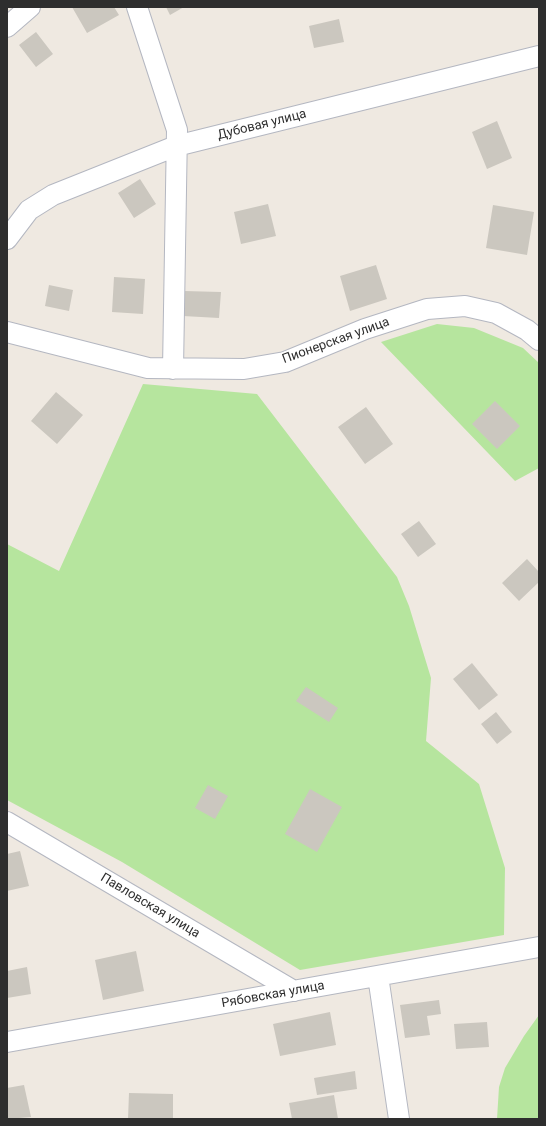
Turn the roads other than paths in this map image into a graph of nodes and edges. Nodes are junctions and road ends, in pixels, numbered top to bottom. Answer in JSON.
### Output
{"nodes":[{"id":1,"x":30,"y":7,"type":"edge"},
{"id":2,"x":137,"y":7,"type":"edge"},
{"id":3,"x":7,"y":27,"type":"edge"},
{"id":4,"x":539,"y":56,"type":"edge"},
{"id":5,"x":176,"y":146,"type":"junction"},
{"id":6,"x":7,"y":239,"type":"edge"},
{"id":7,"x":7,"y":332,"type":"edge"},
{"id":8,"x":539,"y":340,"type":"edge"},
{"id":9,"x":173,"y":369,"type":"junction"},
{"id":10,"x":7,"y":822,"type":"edge"},
{"id":11,"x":539,"y":947,"type":"edge"},
{"id":12,"x":378,"y":976,"type":"junction"},
{"id":13,"x":294,"y":991,"type":"junction"},
{"id":14,"x":7,"y":1042,"type":"edge"},
{"id":15,"x":399,"y":1119,"type":"edge"}],
"edges":[{"from":1,"to":3,"type":"street"},
{"from":2,"to":5,"type":"street"},
{"from":4,"to":5,"type":"street","name":"Дубовая улица"},
{"from":5,"to":6,"type":"street","name":"Дубовая улица"},
{"from":5,"to":9,"type":"street"},
{"from":7,"to":9,"type":"street","name":"Пионерская улица"},
{"from":8,"to":9,"type":"street","name":"Пионерская улица"},
{"from":10,"to":13,"type":"street","name":"Павловская улица"},
{"from":11,"to":12,"type":"street","name":"Рябовская улица"},
{"from":12,"to":13,"type":"street","name":"Рябовская улица"},
{"from":12,"to":15,"type":"street"},
{"from":13,"to":14,"type":"street","name":"Рябовская улица"}]}
